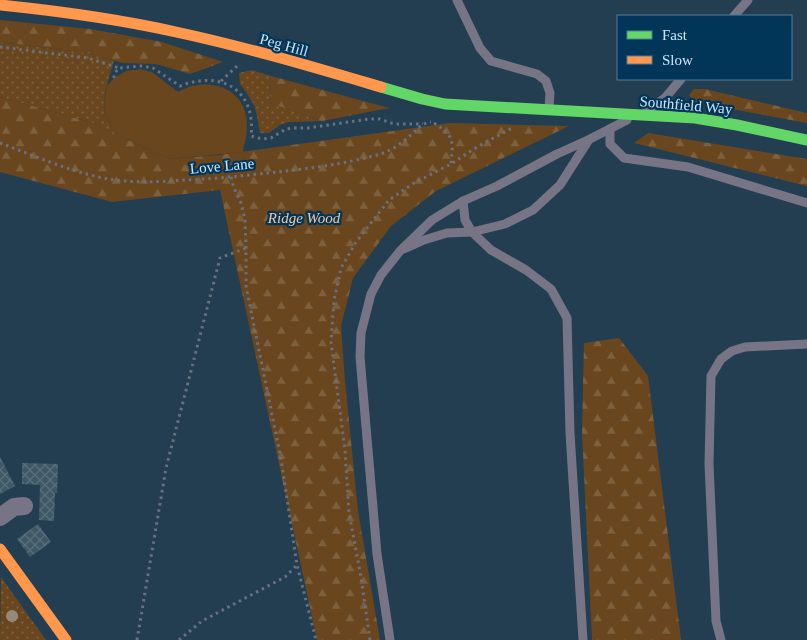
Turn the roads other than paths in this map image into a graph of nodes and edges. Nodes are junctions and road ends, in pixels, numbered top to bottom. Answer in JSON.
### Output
{"nodes":[{"id":1,"x":457,"y":0,"type":"edge"},
{"id":2,"x":748,"y":0,"type":"edge"},
{"id":3,"x":0,"y":5,"type":"edge"},
{"id":4,"x":735,"y":15,"type":"edge"},
{"id":5,"x":680,"y":80,"type":"edge"},
{"id":6,"x":555,"y":111,"type":"junction"},
{"id":7,"x":637,"y":115,"type":"junction"},
{"id":8,"x":610,"y":129,"type":"junction"},
{"id":9,"x":588,"y":140,"type":"junction"},
{"id":10,"x":807,"y":140,"type":"edge"},
{"id":11,"x":463,"y":201,"type":"junction"},
{"id":12,"x":807,"y":203,"type":"edge"},
{"id":13,"x":472,"y":232,"type":"junction"},
{"id":14,"x":400,"y":251,"type":"junction"},
{"id":15,"x":807,"y":344,"type":"edge"},
{"id":16,"x":24,"y":506,"type":"dead end"},
{"id":17,"x":0,"y":517,"type":"edge"},
{"id":18,"x":0,"y":549,"type":"edge"},
{"id":19,"x":66,"y":640,"type":"edge"},
{"id":20,"x":390,"y":640,"type":"edge"},
{"id":21,"x":582,"y":640,"type":"edge"},
{"id":22,"x":721,"y":640,"type":"edge"}],
"edges":[{"from":1,"to":6,"type":"lane"},
{"from":2,"to":4,"type":"lane"},
{"from":3,"to":6,"type":"main road","name":"Peg Hill"},
{"from":5,"to":7,"type":"lane"},
{"from":6,"to":7,"type":"main road","name":"Southfield Way"},
{"from":7,"to":8,"type":"lane"},
{"from":7,"to":10,"type":"main road","name":"Southfield Way"},
{"from":8,"to":9,"type":"lane"},
{"from":8,"to":12,"type":"lane"},
{"from":9,"to":11,"type":"lane"},
{"from":9,"to":13,"type":"lane"},
{"from":11,"to":13,"type":"lane"},
{"from":11,"to":14,"type":"lane"},
{"from":13,"to":14,"type":"lane"},
{"from":13,"to":21,"type":"lane"},
{"from":14,"to":20,"type":"lane"},
{"from":15,"to":22,"type":"lane"},
{"from":16,"to":17,"type":"street"},
{"from":18,"to":19,"type":"main road"}]}
